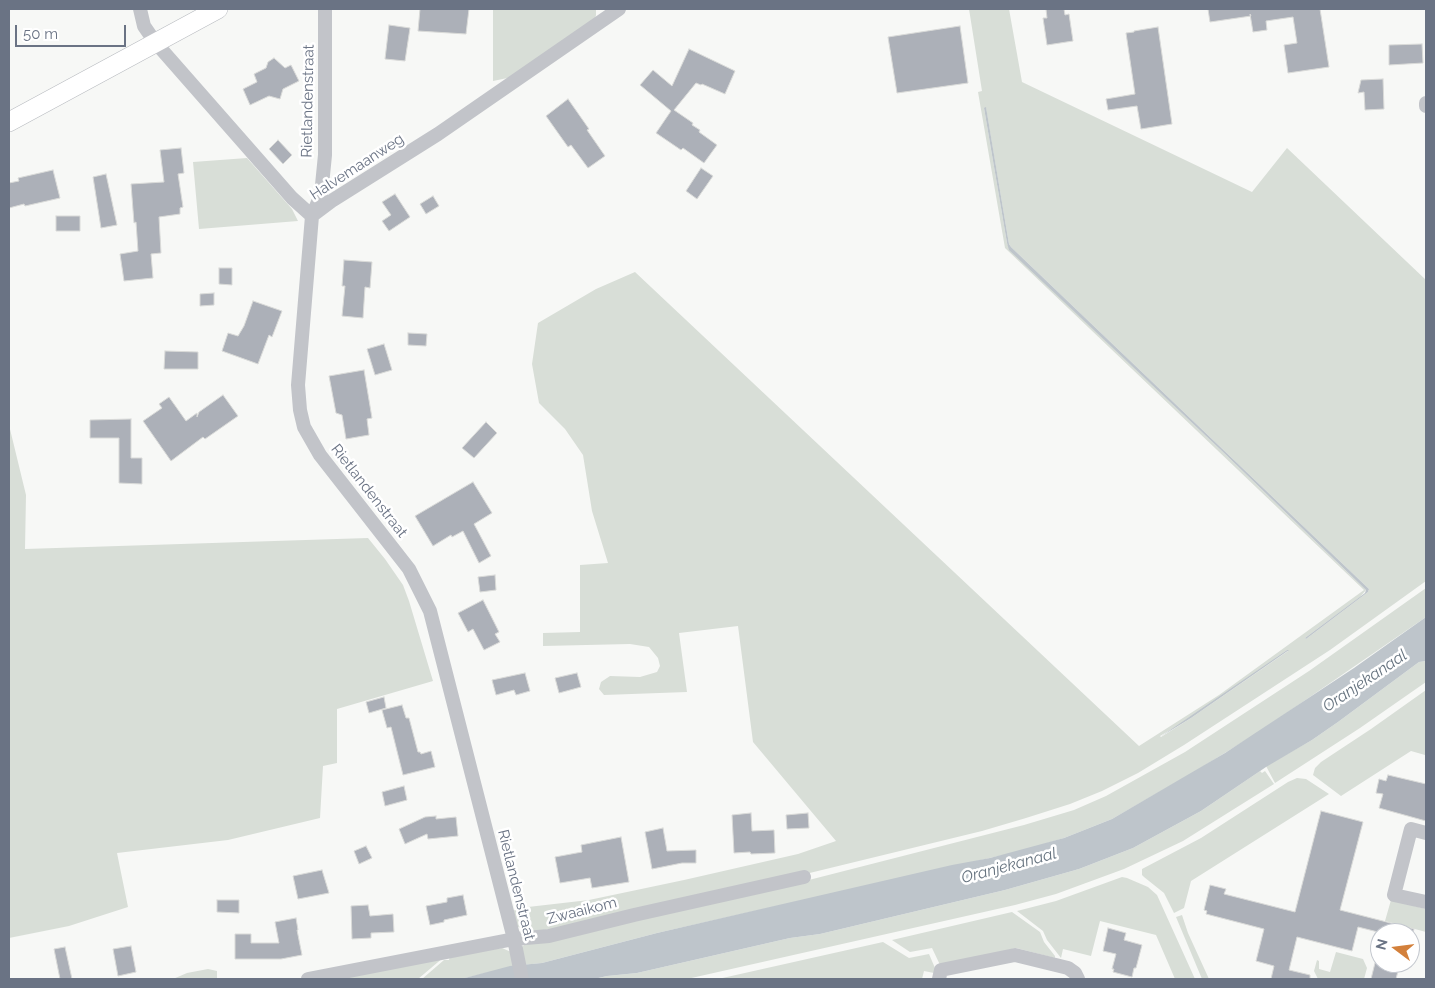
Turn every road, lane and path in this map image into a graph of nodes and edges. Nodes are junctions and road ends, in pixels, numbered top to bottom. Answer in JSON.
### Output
{"nodes":[{"id":1,"x":140,"y":9,"type":"edge"},
{"id":2,"x":218,"y":9,"type":"edge"},
{"id":3,"x":325,"y":9,"type":"edge"},
{"id":4,"x":619,"y":9,"type":"edge"},
{"id":5,"x":155,"y":42,"type":"junction"},
{"id":6,"x":9,"y":122,"type":"edge"},
{"id":7,"x":312,"y":216,"type":"junction"},
{"id":8,"x":1426,"y":833,"type":"edge"},
{"id":9,"x":804,"y":877,"type":"dead end"},
{"id":10,"x":1426,"y":902,"type":"edge"},
{"id":11,"x":514,"y":939,"type":"junction"},
{"id":12,"x":940,"y":975,"type":"edge"},
{"id":13,"x":308,"y":979,"type":"edge"},
{"id":14,"x":522,"y":979,"type":"edge"},
{"id":15,"x":1078,"y":979,"type":"edge"}],
"edges":[{"from":1,"to":5,"type":"street","name":"Halvemaanweg"},
{"from":2,"to":5,"type":"street"},
{"from":3,"to":7,"type":"street","name":"Rietlandenstraat"},
{"from":4,"to":7,"type":"street","name":"Halvemaanweg"},
{"from":5,"to":6,"type":"street"},
{"from":5,"to":7,"type":"street","name":"Halvemaanweg"},
{"from":7,"to":11,"type":"street","name":"Rietlandenstraat"},
{"from":8,"to":10,"type":"street"},
{"from":9,"to":11,"type":"street","name":"Zwaaikom"},
{"from":11,"to":13,"type":"street","name":"Zwaaikom"},
{"from":11,"to":14,"type":"street","name":"Rietlandenstraat"},
{"from":12,"to":15,"type":"street"}]}
